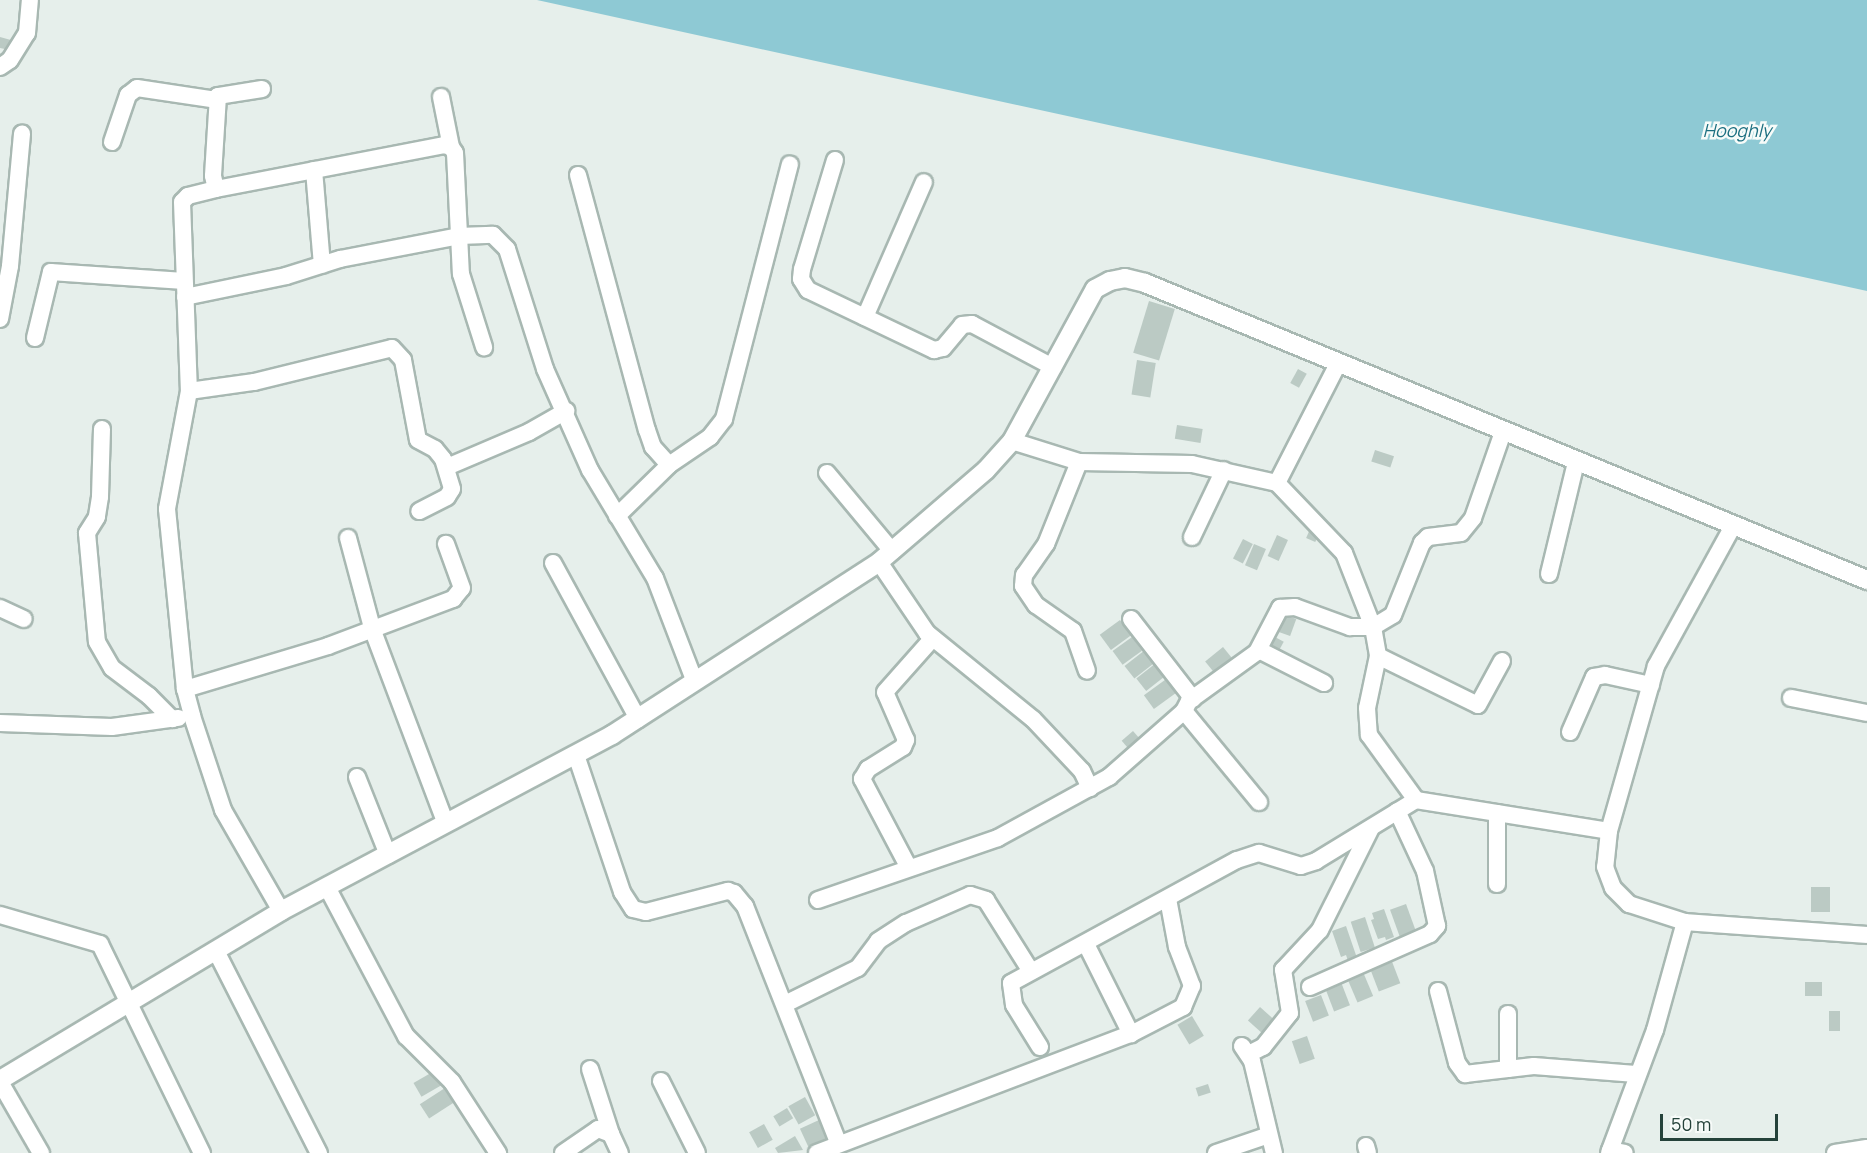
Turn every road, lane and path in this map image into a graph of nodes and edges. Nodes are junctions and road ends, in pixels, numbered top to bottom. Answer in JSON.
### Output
{"nodes":[{"id":1,"x":30,"y":0,"type":"edge"},
{"id":2,"x":0,"y":67,"type":"edge"},
{"id":3,"x":262,"y":89,"type":"dead end"},
{"id":4,"x":441,"y":97,"type":"dead end"},
{"id":5,"x":216,"y":100,"type":"junction"},
{"id":6,"x":22,"y":134,"type":"dead end"},
{"id":7,"x":112,"y":142,"type":"dead end"},
{"id":8,"x":451,"y":147,"type":"junction"},
{"id":9,"x":835,"y":160,"type":"dead end"},
{"id":10,"x":790,"y":164,"type":"dead end"},
{"id":11,"x":314,"y":170,"type":"junction"},
{"id":12,"x":578,"y":175,"type":"dead end"},
{"id":13,"x":924,"y":182,"type":"dead end"},
{"id":14,"x":216,"y":189,"type":"junction"},
{"id":15,"x":459,"y":236,"type":"junction"},
{"id":16,"x":322,"y":265,"type":"junction"},
{"id":17,"x":185,"y":289,"type":"junction"},
{"id":18,"x":865,"y":317,"type":"junction"},
{"id":19,"x":0,"y":319,"type":"edge"},
{"id":20,"x":35,"y":338,"type":"dead end"},
{"id":21,"x":484,"y":347,"type":"dead end"},
{"id":22,"x":1338,"y":364,"type":"junction"},
{"id":23,"x":1053,"y":367,"type":"junction"},
{"id":24,"x":189,"y":392,"type":"junction"},
{"id":25,"x":566,"y":411,"type":"junction"},
{"id":26,"x":102,"y":429,"type":"dead end"},
{"id":27,"x":1503,"y":432,"type":"junction"},
{"id":28,"x":1012,"y":441,"type":"junction"},
{"id":29,"x":1079,"y":462,"type":"junction"},
{"id":30,"x":1576,"y":462,"type":"junction"},
{"id":31,"x":669,"y":465,"type":"junction"},
{"id":32,"x":447,"y":467,"type":"junction"},
{"id":33,"x":1224,"y":470,"type":"junction"},
{"id":34,"x":827,"y":473,"type":"dead end"},
{"id":35,"x":1277,"y":483,"type":"junction"},
{"id":36,"x":419,"y":511,"type":"dead end"},
{"id":37,"x":617,"y":516,"type":"junction"},
{"id":38,"x":1733,"y":526,"type":"junction"},
{"id":39,"x":1192,"y":537,"type":"dead end"},
{"id":40,"x":348,"y":538,"type":"dead end"},
{"id":41,"x":446,"y":544,"type":"dead end"},
{"id":42,"x":886,"y":556,"type":"junction"},
{"id":43,"x":553,"y":563,"type":"dead end"},
{"id":44,"x":1549,"y":574,"type":"dead end"},
{"id":45,"x":1867,"y":580,"type":"edge"},
{"id":46,"x":0,"y":608,"type":"edge"},
{"id":47,"x":24,"y":619,"type":"dead end"},
{"id":48,"x":1131,"y":620,"type":"dead end"},
{"id":49,"x":1373,"y":627,"type":"junction"},
{"id":50,"x":373,"y":631,"type":"junction"},
{"id":51,"x":933,"y":638,"type":"junction"},
{"id":52,"x":1258,"y":650,"type":"junction"},
{"id":53,"x":1378,"y":656,"type":"junction"},
{"id":54,"x":1502,"y":661,"type":"dead end"},
{"id":55,"x":1087,"y":671,"type":"dead end"},
{"id":56,"x":695,"y":681,"type":"junction"},
{"id":57,"x":1324,"y":683,"type":"dead end"},
{"id":58,"x":1651,"y":685,"type":"junction"},
{"id":59,"x":185,"y":689,"type":"junction"},
{"id":60,"x":1791,"y":698,"type":"dead end"},
{"id":61,"x":1189,"y":705,"type":"junction"},
{"id":62,"x":1867,"y":713,"type":"edge"},
{"id":63,"x":192,"y":716,"type":"junction"},
{"id":64,"x":638,"y":718,"type":"junction"},
{"id":65,"x":172,"y":719,"type":"junction"},
{"id":66,"x":0,"y":723,"type":"edge"},
{"id":67,"x":1570,"y":732,"type":"dead end"},
{"id":68,"x":576,"y":754,"type":"junction"},
{"id":69,"x":357,"y":777,"type":"dead end"},
{"id":70,"x":1090,"y":788,"type":"junction"},
{"id":71,"x":1416,"y":800,"type":"junction"},
{"id":72,"x":1260,"y":802,"type":"dead end"},
{"id":73,"x":1397,"y":811,"type":"junction"},
{"id":74,"x":1497,"y":813,"type":"junction"},
{"id":75,"x":446,"y":824,"type":"junction"},
{"id":76,"x":1371,"y":828,"type":"junction"},
{"id":77,"x":1609,"y":831,"type":"junction"},
{"id":78,"x":388,"y":855,"type":"junction"},
{"id":79,"x":909,"y":867,"type":"junction"},
{"id":80,"x":1497,"y":884,"type":"dead end"},
{"id":81,"x":327,"y":887,"type":"junction"},
{"id":82,"x":1168,"y":899,"type":"junction"},
{"id":83,"x":818,"y":900,"type":"dead end"},
{"id":84,"x":281,"y":911,"type":"junction"},
{"id":85,"x":1,"y":917,"type":"edge"},
{"id":86,"x":1685,"y":922,"type":"junction"},
{"id":87,"x":1867,"y":936,"type":"edge"},
{"id":88,"x":1086,"y":944,"type":"junction"},
{"id":89,"x":216,"y":951,"type":"junction"},
{"id":90,"x":1030,"y":970,"type":"junction"},
{"id":91,"x":1310,"y":987,"type":"dead end"},
{"id":92,"x":1437,"y":991,"type":"dead end"},
{"id":93,"x":128,"y":1004,"type":"junction"},
{"id":94,"x":785,"y":1004,"type":"junction"},
{"id":95,"x":1508,"y":1014,"type":"dead end"},
{"id":96,"x":1131,"y":1034,"type":"junction"},
{"id":97,"x":1040,"y":1047,"type":"dead end"},
{"id":98,"x":590,"y":1069,"type":"dead end"},
{"id":99,"x":1508,"y":1069,"type":"junction"},
{"id":100,"x":1636,"y":1074,"type":"junction"},
{"id":101,"x":0,"y":1081,"type":"edge"},
{"id":102,"x":661,"y":1081,"type":"dead end"},
{"id":103,"x":611,"y":1134,"type":"junction"},
{"id":104,"x":1269,"y":1135,"type":"junction"},
{"id":105,"x":838,"y":1142,"type":"junction"},
{"id":106,"x":1867,"y":1148,"type":"edge"},
{"id":107,"x":1614,"y":1152,"type":"edge"},
{"id":108,"x":41,"y":1153,"type":"edge"},
{"id":109,"x":202,"y":1153,"type":"edge"},
{"id":110,"x":319,"y":1153,"type":"edge"},
{"id":111,"x":498,"y":1153,"type":"edge"},
{"id":112,"x":564,"y":1153,"type":"edge"},
{"id":113,"x":620,"y":1153,"type":"edge"},
{"id":114,"x":697,"y":1153,"type":"edge"},
{"id":115,"x":817,"y":1153,"type":"edge"},
{"id":116,"x":1215,"y":1153,"type":"edge"},
{"id":117,"x":1274,"y":1153,"type":"edge"},
{"id":118,"x":1835,"y":1153,"type":"edge"}],
"edges":[{"from":1,"to":2,"type":"street"},
{"from":3,"to":5,"type":"street"},
{"from":4,"to":8,"type":"street"},
{"from":5,"to":7,"type":"street"},
{"from":5,"to":14,"type":"street"},
{"from":6,"to":19,"type":"street"},
{"from":8,"to":11,"type":"street"},
{"from":8,"to":15,"type":"street"},
{"from":9,"to":18,"type":"street"},
{"from":10,"to":31,"type":"street"},
{"from":11,"to":14,"type":"street"},
{"from":11,"to":16,"type":"street"},
{"from":12,"to":31,"type":"street"},
{"from":13,"to":18,"type":"street"},
{"from":14,"to":17,"type":"street"},
{"from":15,"to":16,"type":"street"},
{"from":15,"to":21,"type":"street"},
{"from":15,"to":25,"type":"street"},
{"from":16,"to":17,"type":"street"},
{"from":17,"to":20,"type":"street"},
{"from":17,"to":24,"type":"street"},
{"from":18,"to":23,"type":"street"},
{"from":22,"to":23,"type":"street"},
{"from":22,"to":27,"type":"street"},
{"from":22,"to":35,"type":"street"},
{"from":23,"to":28,"type":"street"},
{"from":24,"to":32,"type":"street"},
{"from":24,"to":59,"type":"street"},
{"from":25,"to":32,"type":"street"},
{"from":25,"to":37,"type":"street"},
{"from":26,"to":65,"type":"street"},
{"from":27,"to":30,"type":"street"},
{"from":27,"to":49,"type":"street"},
{"from":28,"to":29,"type":"street"},
{"from":28,"to":42,"type":"street"},
{"from":29,"to":33,"type":"street"},
{"from":29,"to":55,"type":"street"},
{"from":30,"to":38,"type":"street"},
{"from":30,"to":44,"type":"street"},
{"from":31,"to":37,"type":"street"},
{"from":32,"to":36,"type":"street"},
{"from":33,"to":35,"type":"street"},
{"from":33,"to":39,"type":"street"},
{"from":34,"to":42,"type":"street"},
{"from":35,"to":49,"type":"street"},
{"from":37,"to":56,"type":"street"},
{"from":38,"to":45,"type":"street"},
{"from":38,"to":58,"type":"street"},
{"from":40,"to":50,"type":"street"},
{"from":41,"to":50,"type":"street"},
{"from":42,"to":51,"type":"street"},
{"from":42,"to":56,"type":"street"},
{"from":43,"to":64,"type":"street"},
{"from":46,"to":47,"type":"street"},
{"from":48,"to":61,"type":"street"},
{"from":49,"to":52,"type":"street"},
{"from":49,"to":53,"type":"street"},
{"from":50,"to":59,"type":"street"},
{"from":50,"to":75,"type":"street"},
{"from":51,"to":70,"type":"street"},
{"from":51,"to":79,"type":"street"},
{"from":52,"to":57,"type":"street"},
{"from":52,"to":61,"type":"street"},
{"from":53,"to":54,"type":"street"},
{"from":53,"to":71,"type":"street"},
{"from":56,"to":64,"type":"street"},
{"from":58,"to":67,"type":"street"},
{"from":58,"to":77,"type":"street"},
{"from":59,"to":63,"type":"street"},
{"from":60,"to":62,"type":"street"},
{"from":61,"to":70,"type":"street"},
{"from":61,"to":72,"type":"street"},
{"from":63,"to":65,"type":"street"},
{"from":63,"to":84,"type":"street"},
{"from":64,"to":68,"type":"street"},
{"from":65,"to":66,"type":"street"},
{"from":68,"to":75,"type":"street"},
{"from":68,"to":94,"type":"street"},
{"from":69,"to":78,"type":"street"},
{"from":70,"to":79,"type":"street"},
{"from":71,"to":73,"type":"street"},
{"from":71,"to":74,"type":"street"},
{"from":73,"to":76,"type":"street"},
{"from":73,"to":91,"type":"street"},
{"from":74,"to":77,"type":"street"},
{"from":74,"to":80,"type":"street"},
{"from":75,"to":78,"type":"street"},
{"from":76,"to":82,"type":"street"},
{"from":76,"to":104,"type":"street"},
{"from":77,"to":86,"type":"street"},
{"from":78,"to":81,"type":"street"},
{"from":79,"to":83,"type":"street"},
{"from":81,"to":84,"type":"street"},
{"from":81,"to":111,"type":"street"},
{"from":82,"to":88,"type":"street"},
{"from":82,"to":96,"type":"street"},
{"from":84,"to":89,"type":"street"},
{"from":85,"to":93,"type":"street"},
{"from":86,"to":87,"type":"street"},
{"from":86,"to":100,"type":"street"},
{"from":88,"to":90,"type":"street"},
{"from":88,"to":96,"type":"street"},
{"from":89,"to":93,"type":"street"},
{"from":89,"to":110,"type":"street"},
{"from":90,"to":94,"type":"street"},
{"from":90,"to":97,"type":"street"},
{"from":92,"to":99,"type":"street"},
{"from":93,"to":101,"type":"street"},
{"from":93,"to":109,"type":"street"},
{"from":94,"to":105,"type":"street"},
{"from":95,"to":99,"type":"street"},
{"from":96,"to":105,"type":"street"},
{"from":98,"to":103,"type":"street"},
{"from":99,"to":100,"type":"street"},
{"from":100,"to":107,"type":"street"},
{"from":101,"to":108,"type":"street"},
{"from":102,"to":114,"type":"street"},
{"from":103,"to":112,"type":"street"},
{"from":103,"to":113,"type":"street"},
{"from":104,"to":116,"type":"street"},
{"from":104,"to":117,"type":"street"},
{"from":105,"to":115,"type":"street"},
{"from":106,"to":118,"type":"street"}]}
